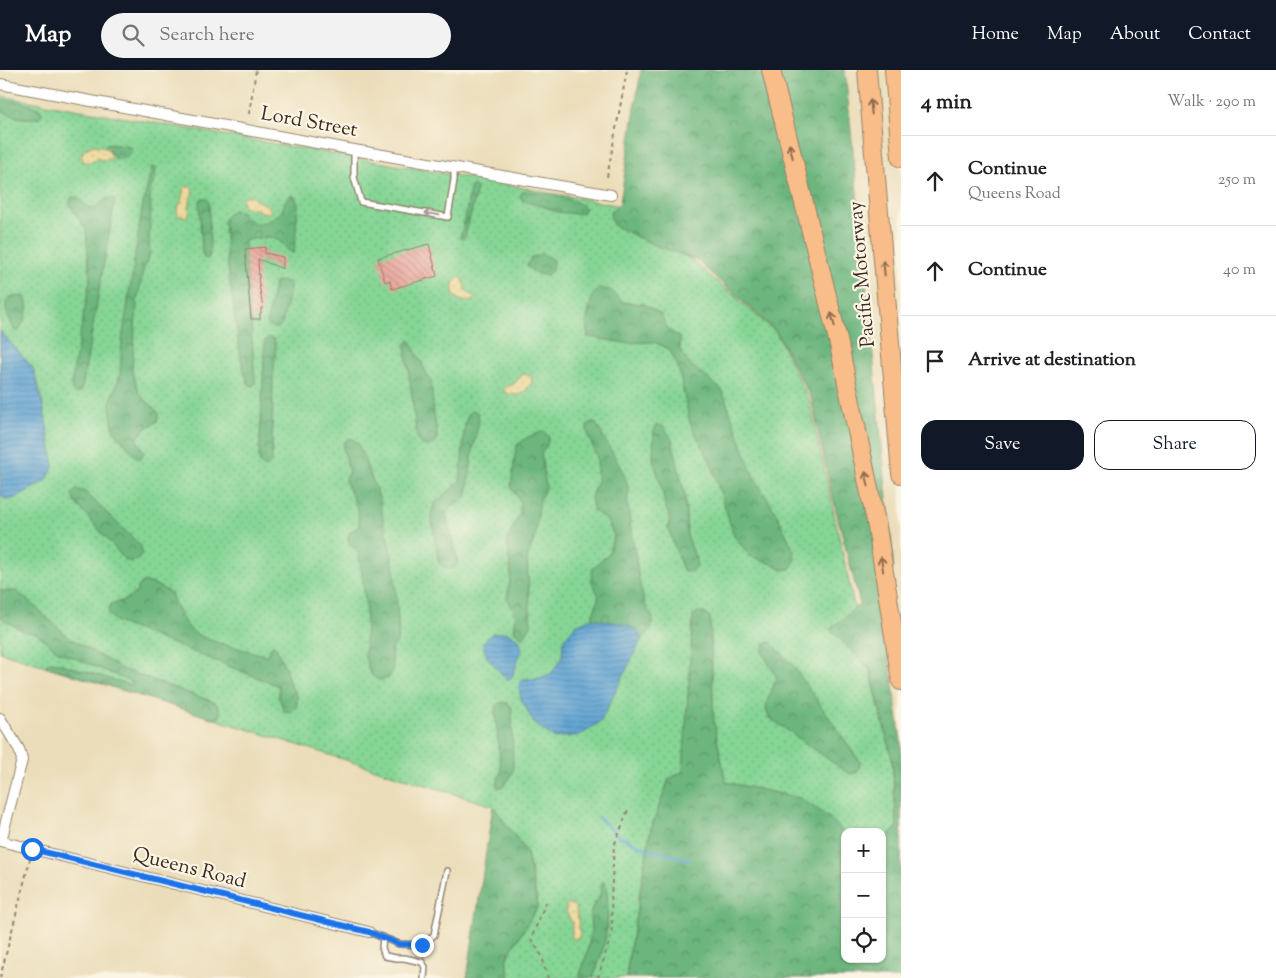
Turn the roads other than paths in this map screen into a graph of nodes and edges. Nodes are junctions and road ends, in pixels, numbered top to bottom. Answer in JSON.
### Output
{"nodes":[{"id":1,"x":771,"y":70,"type":"edge"},
{"id":2,"x":868,"y":70,"type":"edge"},
{"id":3,"x":894,"y":70,"type":"edge"},
{"id":4,"x":0,"y":84,"type":"edge"},
{"id":5,"x":354,"y":150,"type":"junction"},
{"id":6,"x":901,"y":158,"type":"edge"},
{"id":7,"x":454,"y":167,"type":"junction"},
{"id":8,"x":611,"y":196,"type":"dead end"},
{"id":9,"x":901,"y":474,"type":"edge"},
{"id":10,"x":901,"y":682,"type":"edge"},
{"id":11,"x":0,"y":718,"type":"edge"},
{"id":12,"x":1,"y":841,"type":"edge"},
{"id":13,"x":447,"y":871,"type":"dead end"},
{"id":14,"x":369,"y":932,"type":"joint"},
{"id":15,"x":383,"y":937,"type":"junction"},
{"id":16,"x":424,"y":978,"type":"edge"}],
"edges":[{"from":10,"to":1,"type":"highway","one_way":true},
{"from":9,"to":2,"type":"highway","name":"Pacific Motorway","one_way":true},
{"from":3,"to":6,"type":"highway"},
{"from":4,"to":5,"type":"street","name":"Lord Street"},
{"from":5,"to":7,"type":"street","name":"Lord Street"},
{"from":7,"to":5,"type":"lane","one_way":true},
{"from":7,"to":8,"type":"street","name":"Lord Street"},
{"from":11,"to":12,"type":"street"},
{"from":12,"to":14,"type":"street","name":"Queens Road"},
{"from":13,"to":15,"type":"lane"},
{"from":14,"to":15,"type":"lane"},
{"from":15,"to":16,"type":"lane"}]}
